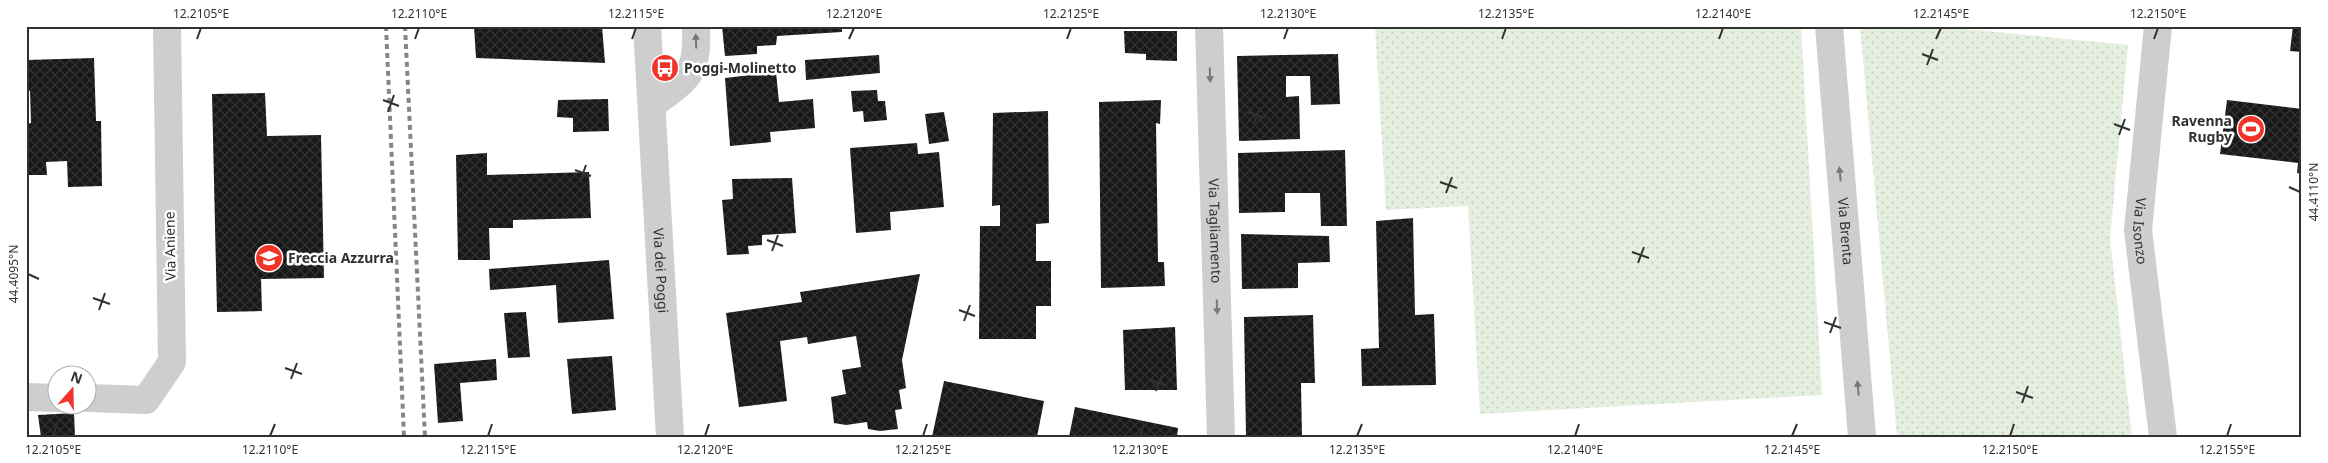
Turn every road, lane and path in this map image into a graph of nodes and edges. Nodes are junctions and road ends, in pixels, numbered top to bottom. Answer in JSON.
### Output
{"nodes":[{"id":1,"x":167,"y":26,"type":"edge"},
{"id":2,"x":647,"y":26,"type":"edge"},
{"id":3,"x":696,"y":26,"type":"edge"},
{"id":4,"x":1209,"y":26,"type":"edge"},
{"id":5,"x":1829,"y":26,"type":"edge"},
{"id":6,"x":2157,"y":36,"type":"edge"},
{"id":7,"x":652,"y":106,"type":"junction"},
{"id":8,"x":26,"y":397,"type":"edge"},
{"id":9,"x":48,"y":398,"type":"edge"},
{"id":10,"x":98,"y":398,"type":"edge"},
{"id":11,"x":670,"y":437,"type":"edge"},
{"id":12,"x":1221,"y":437,"type":"edge"},
{"id":13,"x":1862,"y":437,"type":"edge"},
{"id":14,"x":2163,"y":437,"type":"edge"}],
"edges":[{"from":1,"to":10,"type":"street","name":"Via Aniene"},
{"from":2,"to":7,"type":"street","name":"Via dei Poggi"},
{"from":7,"to":3,"type":"street","one_way":true},
{"from":4,"to":12,"type":"street","name":"Via Tagliamento","one_way":true},
{"from":13,"to":5,"type":"street","name":"Via Brenta","one_way":true},
{"from":6,"to":14,"type":"street","name":"Via Isonzo"},
{"from":7,"to":11,"type":"street","name":"Via dei Poggi"},
{"from":8,"to":9,"type":"street"}]}
